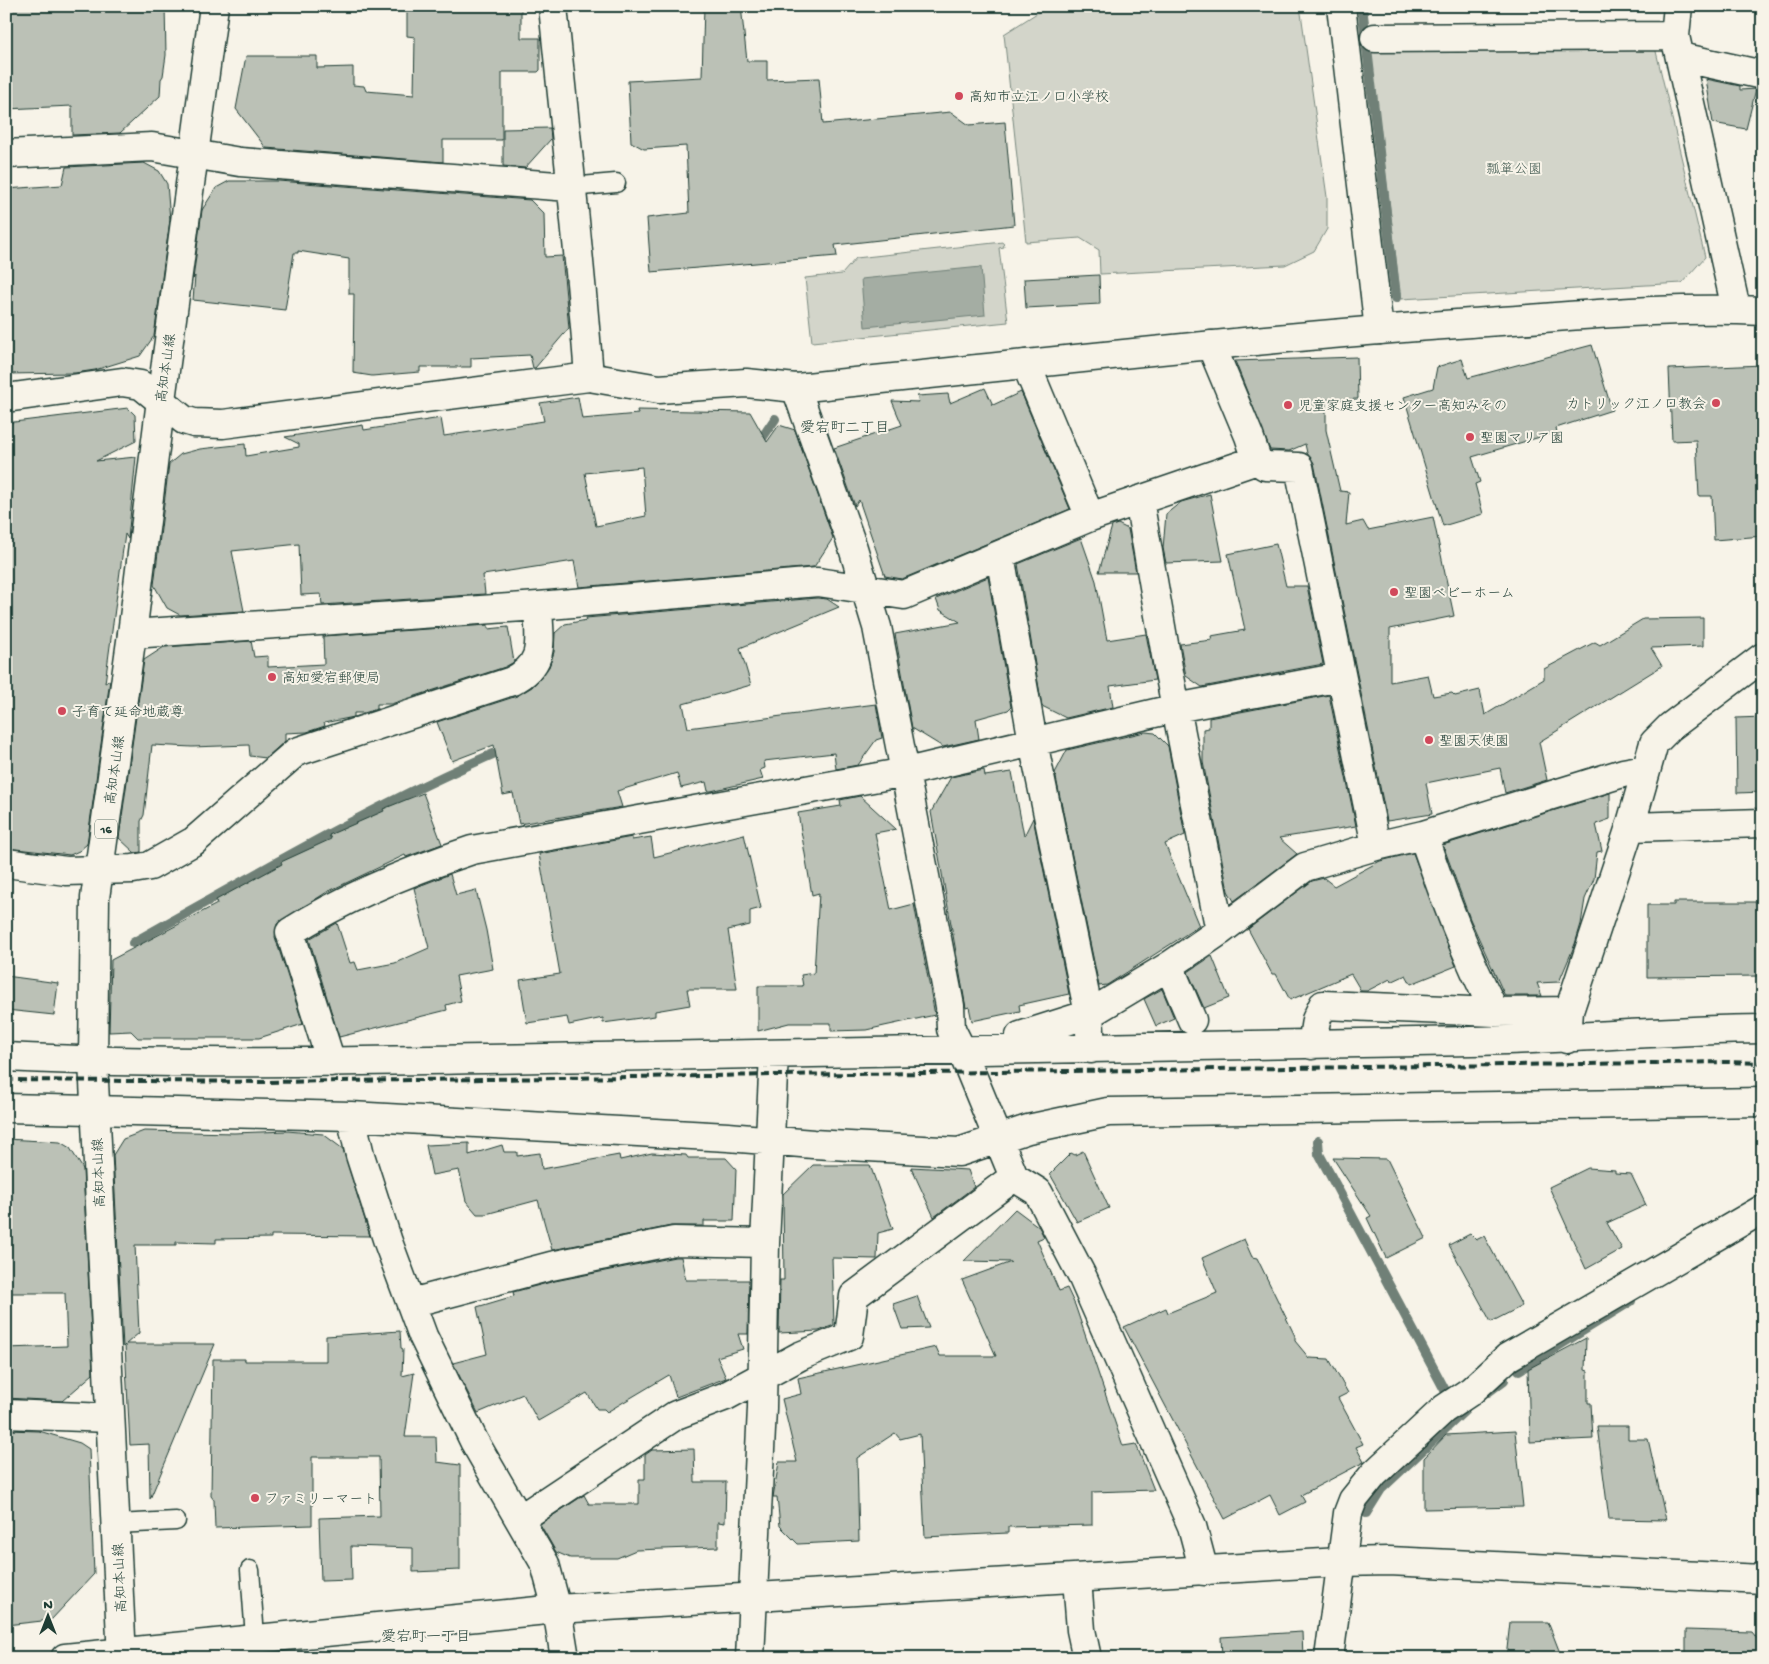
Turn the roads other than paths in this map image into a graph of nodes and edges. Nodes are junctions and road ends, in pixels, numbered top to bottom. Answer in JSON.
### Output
{"nodes":[{"id":1,"x":214,"y":6,"type":"edge"},
{"id":2,"x":553,"y":6,"type":"edge"},
{"id":3,"x":1341,"y":6,"type":"edge"},
{"id":4,"x":1678,"y":6,"type":"edge"},
{"id":5,"x":1375,"y":38,"type":"dead end"},
{"id":6,"x":1678,"y":46,"type":"junction"},
{"id":7,"x":1763,"y":75,"type":"edge"},
{"id":8,"x":6,"y":154,"type":"edge"},
{"id":9,"x":195,"y":154,"type":"junction"},
{"id":10,"x":616,"y":183,"type":"dead end"},
{"id":11,"x":570,"y":187,"type":"junction"},
{"id":12,"x":1750,"y":310,"type":"edge"},
{"id":13,"x":1379,"y":330,"type":"junction"},
{"id":14,"x":1211,"y":344,"type":"junction"},
{"id":15,"x":1026,"y":364,"type":"junction"},
{"id":16,"x":589,"y":376,"type":"junction"},
{"id":17,"x":796,"y":388,"type":"junction"},
{"id":18,"x":6,"y":398,"type":"edge"},
{"id":19,"x":160,"y":400,"type":"junction"},
{"id":20,"x":1257,"y":460,"type":"junction"},
{"id":21,"x":1139,"y":500,"type":"junction"},
{"id":22,"x":1090,"y":517,"type":"junction"},
{"id":23,"x":1000,"y":555,"type":"junction"},
{"id":24,"x":866,"y":591,"type":"junction"},
{"id":25,"x":538,"y":606,"type":"junction"},
{"id":26,"x":132,"y":634,"type":"junction"},
{"id":27,"x":1763,"y":657,"type":"edge"},
{"id":28,"x":1341,"y":677,"type":"junction"},
{"id":29,"x":1176,"y":708,"type":"junction"},
{"id":30,"x":1033,"y":742,"type":"junction"},
{"id":31,"x":1645,"y":769,"type":"junction"},
{"id":32,"x":906,"y":772,"type":"junction"},
{"id":33,"x":1763,"y":823,"type":"edge"},
{"id":34,"x":1630,"y":827,"type":"junction"},
{"id":35,"x":1423,"y":835,"type":"junction"},
{"id":36,"x":1376,"y":846,"type":"junction"},
{"id":37,"x":6,"y":863,"type":"edge"},
{"id":38,"x":99,"y":870,"type":"junction"},
{"id":39,"x":1220,"y":931,"type":"junction"},
{"id":40,"x":1169,"y":966,"type":"junction"},
{"id":41,"x":1568,"y":1011,"type":"junction"},
{"id":42,"x":1495,"y":1012,"type":"junction"},
{"id":43,"x":1089,"y":1014,"type":"junction"},
{"id":44,"x":1192,"y":1020,"type":"dead end"},
{"id":45,"x":1763,"y":1029,"type":"edge"},
{"id":46,"x":1020,"y":1036,"type":"dead end"},
{"id":47,"x":1567,"y":1039,"type":"junction"},
{"id":48,"x":1312,"y":1045,"type":"junction"},
{"id":49,"x":1091,"y":1049,"type":"junction"},
{"id":50,"x":962,"y":1050,"type":"junction"},
{"id":51,"x":774,"y":1054,"type":"junction"},
{"id":52,"x":6,"y":1057,"type":"edge"},
{"id":53,"x":93,"y":1061,"type":"junction"},
{"id":54,"x":331,"y":1062,"type":"junction"},
{"id":55,"x":1763,"y":1102,"type":"edge"},
{"id":56,"x":6,"y":1108,"type":"edge"},
{"id":57,"x":96,"y":1111,"type":"junction"},
{"id":58,"x":351,"y":1116,"type":"junction"},
{"id":59,"x":997,"y":1138,"type":"junction"},
{"id":60,"x":770,"y":1140,"type":"junction"},
{"id":61,"x":1014,"y":1178,"type":"junction"},
{"id":62,"x":1763,"y":1209,"type":"edge"},
{"id":63,"x":765,"y":1243,"type":"junction"},
{"id":64,"x":410,"y":1303,"type":"junction"},
{"id":65,"x":763,"y":1375,"type":"junction"},
{"id":66,"x":6,"y":1414,"type":"edge"},
{"id":67,"x":109,"y":1418,"type":"junction"},
{"id":68,"x":520,"y":1519,"type":"junction"},
{"id":69,"x":176,"y":1521,"type":"dead end"},
{"id":70,"x":116,"y":1524,"type":"junction"},
{"id":71,"x":1340,"y":1562,"type":"junction"},
{"id":72,"x":250,"y":1570,"type":"dead end"},
{"id":73,"x":1204,"y":1570,"type":"junction"},
{"id":74,"x":1077,"y":1579,"type":"junction"},
{"id":75,"x":1763,"y":1579,"type":"edge"},
{"id":76,"x":752,"y":1599,"type":"junction"},
{"id":77,"x":557,"y":1609,"type":"junction"},
{"id":78,"x":255,"y":1637,"type":"junction"},
{"id":79,"x":122,"y":1655,"type":"edge"},
{"id":80,"x":65,"y":1658,"type":"edge"},
{"id":81,"x":566,"y":1658,"type":"edge"},
{"id":82,"x":750,"y":1658,"type":"edge"},
{"id":83,"x":1087,"y":1658,"type":"edge"},
{"id":84,"x":1329,"y":1658,"type":"edge"}],
"edges":[{"from":1,"to":9,"type":"street","name":"高知本山線","number":"16"},
{"from":2,"to":11,"type":"street"},
{"from":3,"to":13,"type":"street"},
{"from":4,"to":6,"type":"street"},
{"from":5,"to":6,"type":"street"},
{"from":6,"to":7,"type":"street"},
{"from":6,"to":12,"type":"street"},
{"from":8,"to":9,"type":"street"},
{"from":9,"to":11,"type":"street"},
{"from":9,"to":19,"type":"street","name":"高知本山線","number":"16"},
{"from":10,"to":11,"type":"lane"},
{"from":11,"to":16,"type":"street"},
{"from":12,"to":13,"type":"street"},
{"from":13,"to":14,"type":"street"},
{"from":14,"to":15,"type":"street"},
{"from":14,"to":20,"type":"street"},
{"from":15,"to":17,"type":"street"},
{"from":15,"to":22,"type":"street"},
{"from":16,"to":17,"type":"street"},
{"from":16,"to":19,"type":"street"},
{"from":17,"to":24,"type":"street"},
{"from":18,"to":19,"type":"street"},
{"from":19,"to":26,"type":"street","name":"高知本山線","number":"16"},
{"from":20,"to":21,"type":"street"},
{"from":20,"to":28,"type":"street"},
{"from":21,"to":22,"type":"street"},
{"from":21,"to":29,"type":"street"},
{"from":22,"to":23,"type":"street"},
{"from":23,"to":24,"type":"street"},
{"from":23,"to":30,"type":"street"},
{"from":24,"to":25,"type":"street"},
{"from":24,"to":32,"type":"street"},
{"from":25,"to":26,"type":"street"},
{"from":25,"to":38,"type":"street"},
{"from":26,"to":38,"type":"street","name":"高知本山線","number":"16"},
{"from":27,"to":31,"type":"street"},
{"from":28,"to":29,"type":"street"},
{"from":28,"to":36,"type":"street"},
{"from":29,"to":30,"type":"street"},
{"from":29,"to":39,"type":"street"},
{"from":30,"to":32,"type":"street"},
{"from":30,"to":43,"type":"street"},
{"from":31,"to":34,"type":"street"},
{"from":31,"to":35,"type":"street"},
{"from":32,"to":50,"type":"street"},
{"from":32,"to":54,"type":"street"},
{"from":33,"to":34,"type":"street"},
{"from":34,"to":41,"type":"street"},
{"from":35,"to":36,"type":"street"},
{"from":35,"to":42,"type":"street"},
{"from":36,"to":39,"type":"street"},
{"from":37,"to":38,"type":"street"},
{"from":38,"to":53,"type":"street","name":"高知本山線","number":"16"},
{"from":39,"to":40,"type":"street"},
{"from":40,"to":43,"type":"street"},
{"from":40,"to":44,"type":"street"},
{"from":41,"to":42,"type":"street"},
{"from":41,"to":47,"type":"street"},
{"from":42,"to":48,"type":"street"},
{"from":43,"to":46,"type":"street"},
{"from":43,"to":49,"type":"street"},
{"from":45,"to":47,"type":"street"},
{"from":47,"to":48,"type":"street"},
{"from":48,"to":49,"type":"street"},
{"from":49,"to":50,"type":"street"},
{"from":50,"to":51,"type":"street"},
{"from":50,"to":59,"type":"street"},
{"from":51,"to":54,"type":"street"},
{"from":51,"to":60,"type":"street"},
{"from":52,"to":53,"type":"street"},
{"from":53,"to":54,"type":"street"},
{"from":53,"to":57,"type":"street","name":"高知本山線","number":"16"},
{"from":55,"to":59,"type":"street"},
{"from":56,"to":57,"type":"street"},
{"from":57,"to":58,"type":"street"},
{"from":57,"to":67,"type":"street","name":"高知本山線","number":"16"},
{"from":58,"to":60,"type":"street"},
{"from":58,"to":64,"type":"street"},
{"from":59,"to":60,"type":"street"},
{"from":59,"to":61,"type":"street"},
{"from":60,"to":63,"type":"street"},
{"from":61,"to":65,"type":"street"},
{"from":61,"to":73,"type":"street"},
{"from":62,"to":71,"type":"street"},
{"from":63,"to":64,"type":"street"},
{"from":63,"to":65,"type":"street"},
{"from":64,"to":68,"type":"street"},
{"from":65,"to":68,"type":"street"},
{"from":65,"to":76,"type":"street"},
{"from":66,"to":67,"type":"street"},
{"from":67,"to":70,"type":"street","name":"高知本山線","number":"16"},
{"from":68,"to":77,"type":"street"},
{"from":69,"to":70,"type":"lane"},
{"from":70,"to":79,"type":"street","name":"高知本山線","number":"16"},
{"from":71,"to":73,"type":"street"},
{"from":71,"to":75,"type":"street"},
{"from":71,"to":84,"type":"street"},
{"from":72,"to":78,"type":"lane"},
{"from":73,"to":74,"type":"street"},
{"from":74,"to":76,"type":"street"},
{"from":74,"to":83,"type":"street"},
{"from":76,"to":77,"type":"street"},
{"from":76,"to":82,"type":"street"},
{"from":77,"to":78,"type":"street"},
{"from":77,"to":81,"type":"street"},
{"from":78,"to":79,"type":"street"},
{"from":79,"to":80,"type":"street"}]}
